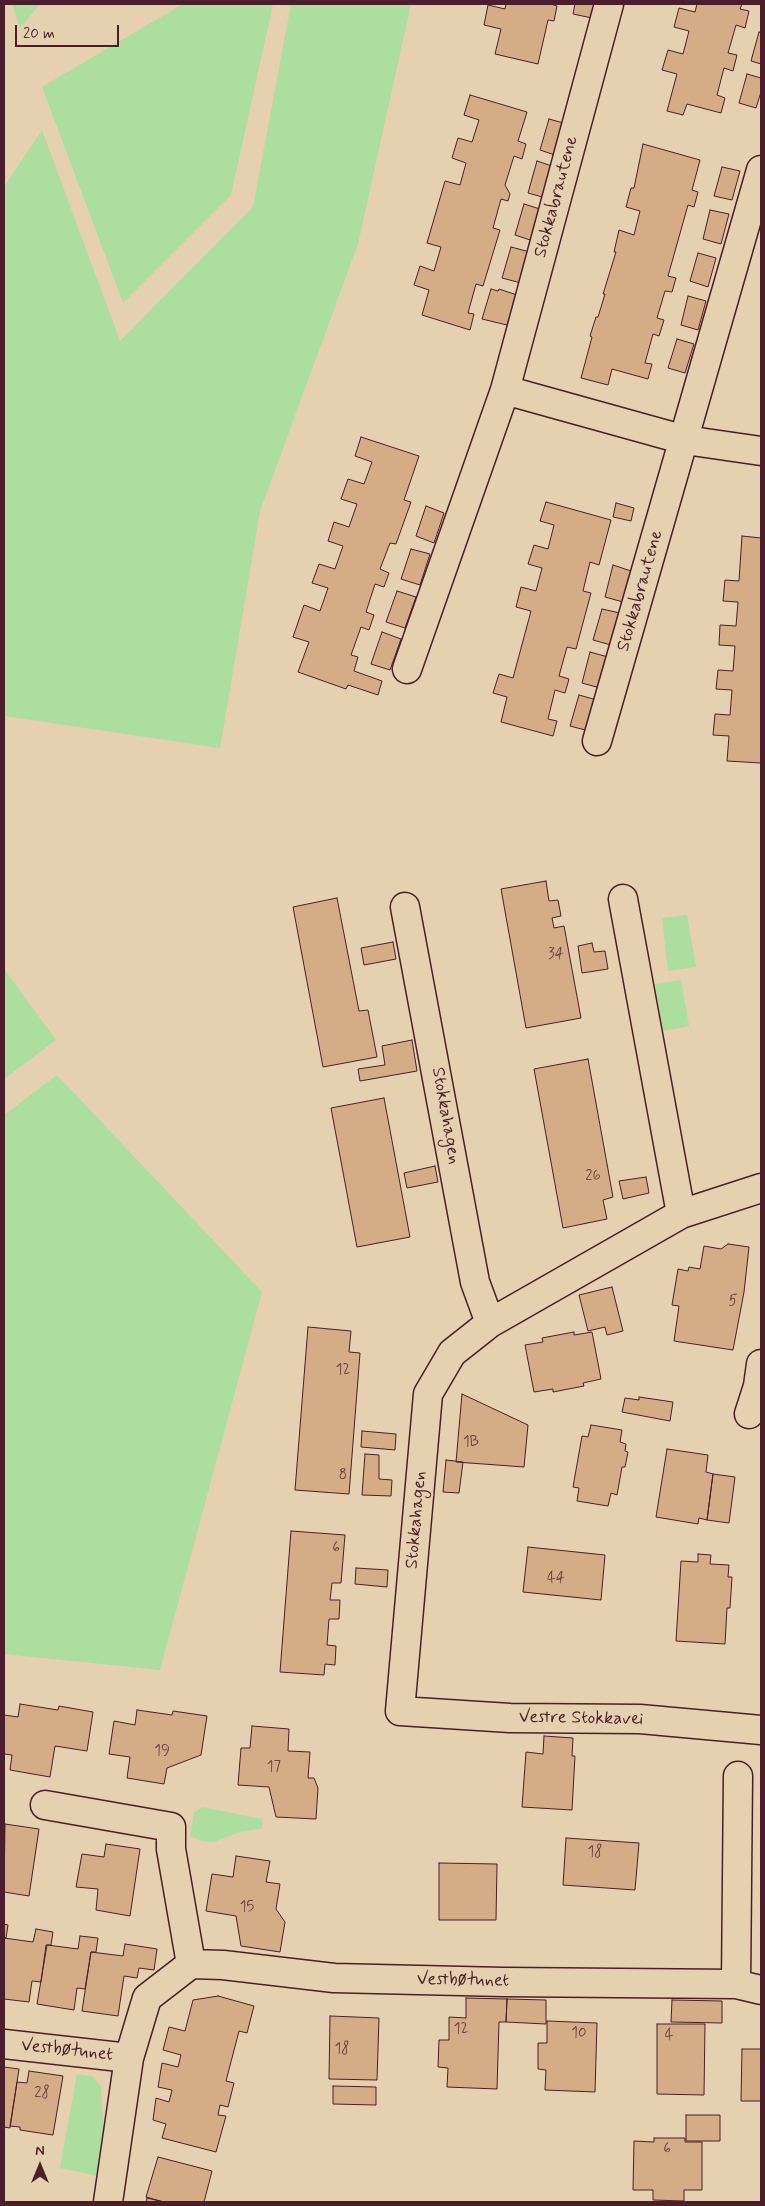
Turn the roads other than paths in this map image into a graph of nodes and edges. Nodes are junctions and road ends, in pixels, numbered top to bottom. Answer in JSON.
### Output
{"nodes":[{"id":1,"x":609,"y":4,"type":"edge"},
{"id":2,"x":761,"y":170,"type":"edge"},
{"id":3,"x":505,"y":390,"type":"junction"},
{"id":4,"x":685,"y":440,"type":"junction"},
{"id":5,"x":761,"y":451,"type":"edge"},
{"id":6,"x":407,"y":669,"type":"dead end"},
{"id":7,"x":597,"y":742,"type":"dead end"},
{"id":8,"x":623,"y":899,"type":"dead end"},
{"id":9,"x":406,"y":907,"type":"dead end"},
{"id":10,"x":761,"y":1188,"type":"edge"},
{"id":11,"x":681,"y":1214,"type":"junction"},
{"id":12,"x":490,"y":1323,"type":"junction"},
{"id":13,"x":761,"y":1364,"type":"edge"},
{"id":14,"x":749,"y":1414,"type":"dead end"},
{"id":15,"x":400,"y":1711,"type":"joint"},
{"id":16,"x":761,"y":1730,"type":"edge"},
{"id":17,"x":738,"y":1776,"type":"dead end"},
{"id":18,"x":46,"y":1805,"type":"dead end"},
{"id":19,"x":191,"y":1964,"type":"junction"},
{"id":20,"x":749,"y":1987,"type":"edge"},
{"id":21,"x":4,"y":2044,"type":"edge"},
{"id":22,"x":129,"y":2058,"type":"junction"},
{"id":23,"x":108,"y":2202,"type":"edge"}],
"edges":[{"from":1,"to":3,"type":"street","name":"Stokkabrautene"},
{"from":2,"to":4,"type":"street","name":"Stokkabrautene"},
{"from":3,"to":4,"type":"street"},
{"from":3,"to":6,"type":"street","name":"Stokkabrautene"},
{"from":4,"to":5,"type":"street"},
{"from":4,"to":7,"type":"street","name":"Stokkabrautene"},
{"from":8,"to":11,"type":"street"},
{"from":9,"to":12,"type":"street","name":"Stokkahagen"},
{"from":10,"to":11,"type":"street","name":"Stokkahagen"},
{"from":11,"to":12,"type":"street","name":"Stokkahagen"},
{"from":12,"to":15,"type":"street","name":"Stokkahagen"},
{"from":13,"to":14,"type":"street"},
{"from":15,"to":16,"type":"street","name":"Vestre Stokkavei"},
{"from":17,"to":20,"type":"street","name":"Vestbøtunet"},
{"from":18,"to":19,"type":"street"},
{"from":19,"to":20,"type":"street","name":"Vestbøtunet"},
{"from":19,"to":22,"type":"street","name":"Vestbøtunet"},
{"from":21,"to":22,"type":"street","name":"Vestbøtunet"},
{"from":22,"to":23,"type":"street","name":"Vestbøtunet"}]}
